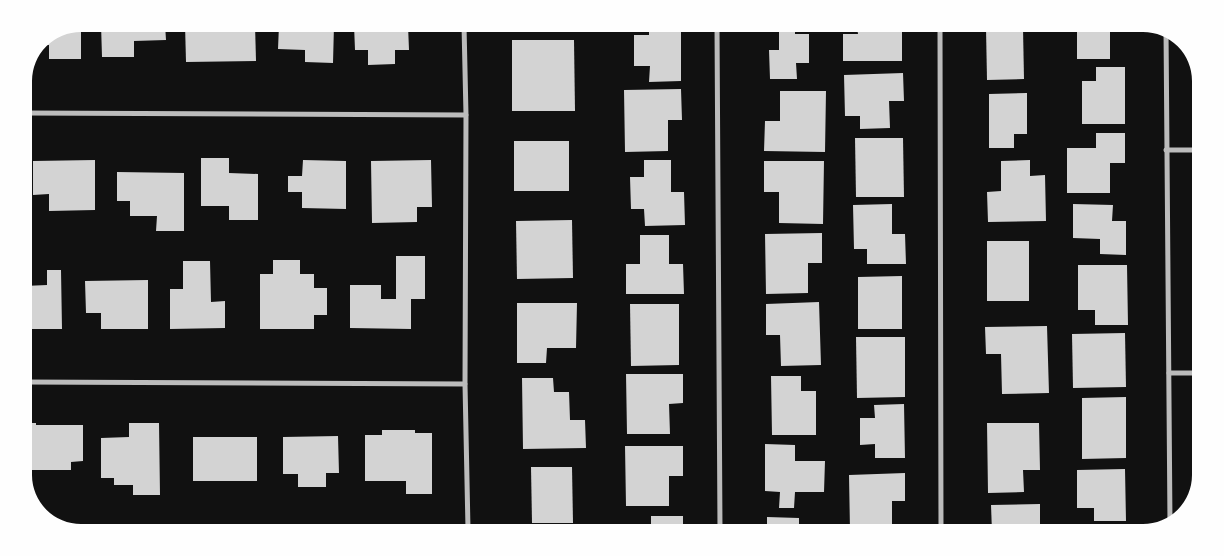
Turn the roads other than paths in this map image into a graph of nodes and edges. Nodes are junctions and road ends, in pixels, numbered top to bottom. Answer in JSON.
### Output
{"nodes":[{"id":1,"x":464,"y":32,"type":"edge"},
{"id":2,"x":717,"y":32,"type":"edge"},
{"id":3,"x":940,"y":32,"type":"edge"},
{"id":4,"x":1166,"y":38,"type":"edge"},
{"id":5,"x":33,"y":112,"type":"edge"},
{"id":6,"x":466,"y":115,"type":"junction"},
{"id":7,"x":1166,"y":150,"type":"junction"},
{"id":8,"x":1191,"y":150,"type":"edge"},
{"id":9,"x":1169,"y":373,"type":"junction"},
{"id":10,"x":1192,"y":373,"type":"edge"},
{"id":11,"x":33,"y":382,"type":"edge"},
{"id":12,"x":465,"y":384,"type":"junction"},
{"id":13,"x":1170,"y":515,"type":"edge"},
{"id":14,"x":468,"y":524,"type":"edge"},
{"id":15,"x":720,"y":524,"type":"edge"},
{"id":16,"x":941,"y":524,"type":"edge"}],
"edges":[{"from":1,"to":6,"type":"street"},
{"from":2,"to":15,"type":"street"},
{"from":3,"to":16,"type":"street"},
{"from":4,"to":7,"type":"street"},
{"from":5,"to":6,"type":"street"},
{"from":6,"to":12,"type":"street"},
{"from":7,"to":8,"type":"street"},
{"from":7,"to":9,"type":"street"},
{"from":9,"to":10,"type":"street"},
{"from":9,"to":13,"type":"street"},
{"from":11,"to":12,"type":"street"},
{"from":12,"to":14,"type":"street"}]}
